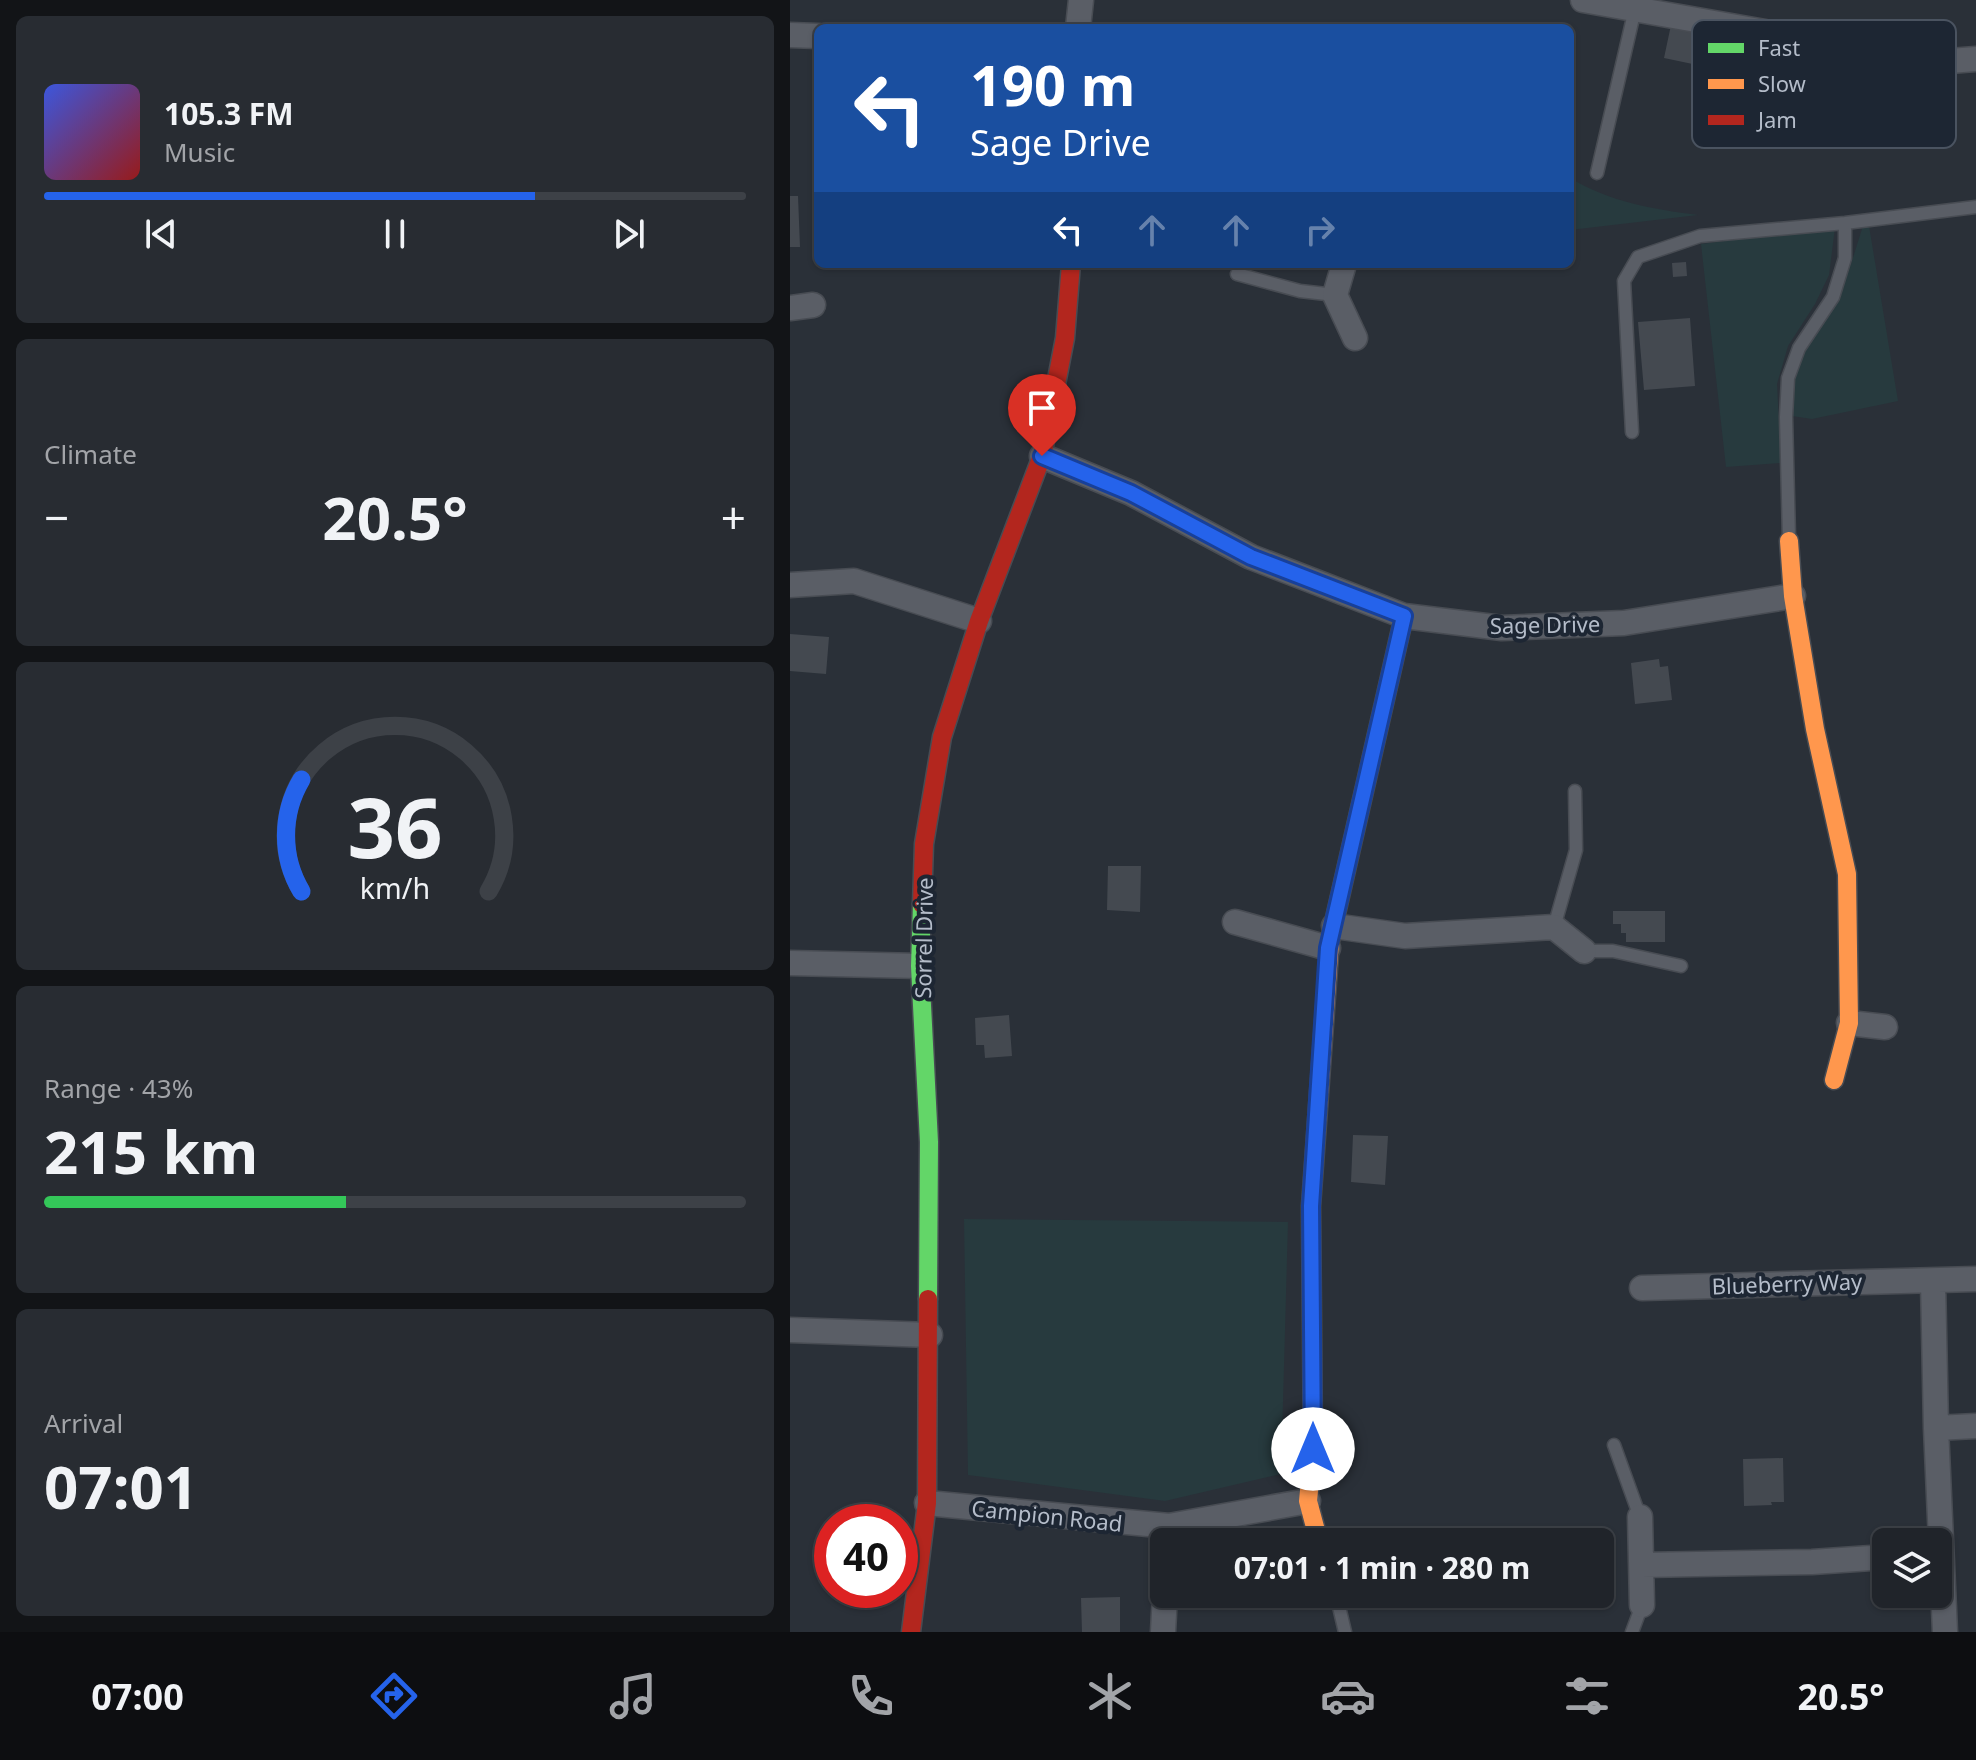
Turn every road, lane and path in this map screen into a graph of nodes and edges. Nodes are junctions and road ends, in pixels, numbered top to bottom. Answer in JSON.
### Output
{"nodes":[{"id":1,"x":1081,"y":0,"type":"edge"},
{"id":2,"x":1583,"y":0,"type":"edge"},
{"id":3,"x":1635,"y":9,"type":"junction"},
{"id":4,"x":1697,"y":20,"type":"edge"},
{"id":5,"x":1078,"y":24,"type":"edge"},
{"id":6,"x":790,"y":35,"type":"edge"},
{"id":7,"x":814,"y":36,"type":"edge"},
{"id":8,"x":1976,"y":59,"type":"edge"},
{"id":9,"x":1956,"y":61,"type":"edge"},
{"id":10,"x":1597,"y":173,"type":"dead end"},
{"id":11,"x":1976,"y":207,"type":"edge"},
{"id":12,"x":1845,"y":223,"type":"junction"},
{"id":13,"x":1071,"y":268,"type":"edge"},
{"id":14,"x":1343,"y":268,"type":"edge"},
{"id":15,"x":1237,"y":274,"type":"dead end"},
{"id":16,"x":1335,"y":295,"type":"junction"},
{"id":17,"x":1355,"y":338,"type":"dead end"},
{"id":18,"x":1632,"y":432,"type":"dead end"},
{"id":19,"x":1042,"y":456,"type":"junction"},
{"id":20,"x":1789,"y":541,"type":"joint"},
{"id":21,"x":790,"y":585,"type":"edge"},
{"id":22,"x":1793,"y":596,"type":"junction"},
{"id":23,"x":1404,"y":616,"type":"junction"},
{"id":24,"x":979,"y":621,"type":"junction"},
{"id":25,"x":1575,"y":791,"type":"dead end"},
{"id":26,"x":1235,"y":922,"type":"dead end"},
{"id":27,"x":1554,"y":927,"type":"junction"},
{"id":28,"x":1331,"y":937,"type":"junction"},
{"id":29,"x":1584,"y":951,"type":"joint"},
{"id":30,"x":790,"y":963,"type":"edge"},
{"id":31,"x":920,"y":966,"type":"junction"},
{"id":32,"x":1681,"y":966,"type":"dead end"},
{"id":33,"x":1849,"y":1023,"type":"junction"},
{"id":34,"x":1885,"y":1027,"type":"dead end"},
{"id":35,"x":1834,"y":1080,"type":"dead end"},
{"id":36,"x":1976,"y":1279,"type":"edge"},
{"id":37,"x":1933,"y":1281,"type":"junction"},
{"id":38,"x":1642,"y":1288,"type":"dead end"},
{"id":39,"x":790,"y":1330,"type":"edge"},
{"id":40,"x":930,"y":1335,"type":"junction"},
{"id":41,"x":1976,"y":1426,"type":"edge"},
{"id":42,"x":1936,"y":1428,"type":"junction"},
{"id":43,"x":1614,"y":1445,"type":"dead end"},
{"id":44,"x":1308,"y":1501,"type":"junction"},
{"id":45,"x":927,"y":1503,"type":"junction"},
{"id":46,"x":1640,"y":1517,"type":"joint"},
{"id":47,"x":1193,"y":1528,"type":"edge"},
{"id":48,"x":1315,"y":1528,"type":"edge"},
{"id":49,"x":1939,"y":1528,"type":"edge"},
{"id":50,"x":1150,"y":1532,"type":"edge"},
{"id":51,"x":1872,"y":1558,"type":"edge"},
{"id":52,"x":1642,"y":1565,"type":"junction"},
{"id":53,"x":1642,"y":1605,"type":"joint"},
{"id":54,"x":1164,"y":1608,"type":"edge"},
{"id":55,"x":1339,"y":1608,"type":"edge"},
{"id":56,"x":1943,"y":1608,"type":"edge"},
{"id":57,"x":911,"y":1632,"type":"edge"},
{"id":58,"x":1163,"y":1632,"type":"edge"},
{"id":59,"x":1345,"y":1632,"type":"edge"},
{"id":60,"x":1632,"y":1632,"type":"edge"},
{"id":61,"x":1945,"y":1632,"type":"edge"}],
"edges":[{"from":1,"to":5,"type":"street"},
{"from":2,"to":3,"type":"street"},
{"from":3,"to":4,"type":"street"},
{"from":3,"to":10,"type":"lane"},
{"from":6,"to":7,"type":"street"},
{"from":8,"to":9,"type":"street"},
{"from":11,"to":12,"type":"lane"},
{"from":12,"to":18,"type":"lane"},
{"from":12,"to":20,"type":"lane"},
{"from":13,"to":19,"type":"street","name":"Sorrel Drive"},
{"from":14,"to":16,"type":"street"},
{"from":15,"to":16,"type":"lane"},
{"from":16,"to":17,"type":"street"},
{"from":19,"to":23,"type":"street","name":"Sage Drive"},
{"from":19,"to":24,"type":"street","name":"Sorrel Drive"},
{"from":20,"to":22,"type":"street"},
{"from":21,"to":24,"type":"street"},
{"from":22,"to":23,"type":"street","name":"Sage Drive"},
{"from":22,"to":33,"type":"street"},
{"from":23,"to":28,"type":"street"},
{"from":24,"to":31,"type":"street","name":"Sorrel Drive"},
{"from":25,"to":27,"type":"lane"},
{"from":26,"to":28,"type":"street"},
{"from":27,"to":28,"type":"street"},
{"from":27,"to":29,"type":"street"},
{"from":28,"to":44,"type":"street"},
{"from":29,"to":32,"type":"lane"},
{"from":30,"to":31,"type":"street"},
{"from":31,"to":40,"type":"street","name":"Sorrel Drive"},
{"from":33,"to":34,"type":"street"},
{"from":33,"to":35,"type":"street"},
{"from":36,"to":37,"type":"street","name":"Blueberry Way"},
{"from":37,"to":38,"type":"street","name":"Blueberry Way"},
{"from":37,"to":42,"type":"street"},
{"from":39,"to":40,"type":"street"},
{"from":40,"to":45,"type":"street","name":"Sorrel Drive"},
{"from":41,"to":42,"type":"street"},
{"from":42,"to":49,"type":"street"},
{"from":43,"to":46,"type":"lane"},
{"from":44,"to":47,"type":"street","name":"Campion Road"},
{"from":44,"to":48,"type":"street"},
{"from":45,"to":50,"type":"street","name":"Campion Road"},
{"from":45,"to":57,"type":"street","name":"Sorrel Drive"},
{"from":46,"to":52,"type":"street"},
{"from":51,"to":52,"type":"street"},
{"from":52,"to":53,"type":"street"},
{"from":53,"to":60,"type":"lane"},
{"from":54,"to":58,"type":"street"},
{"from":55,"to":59,"type":"lane"},
{"from":56,"to":61,"type":"street"}]}
